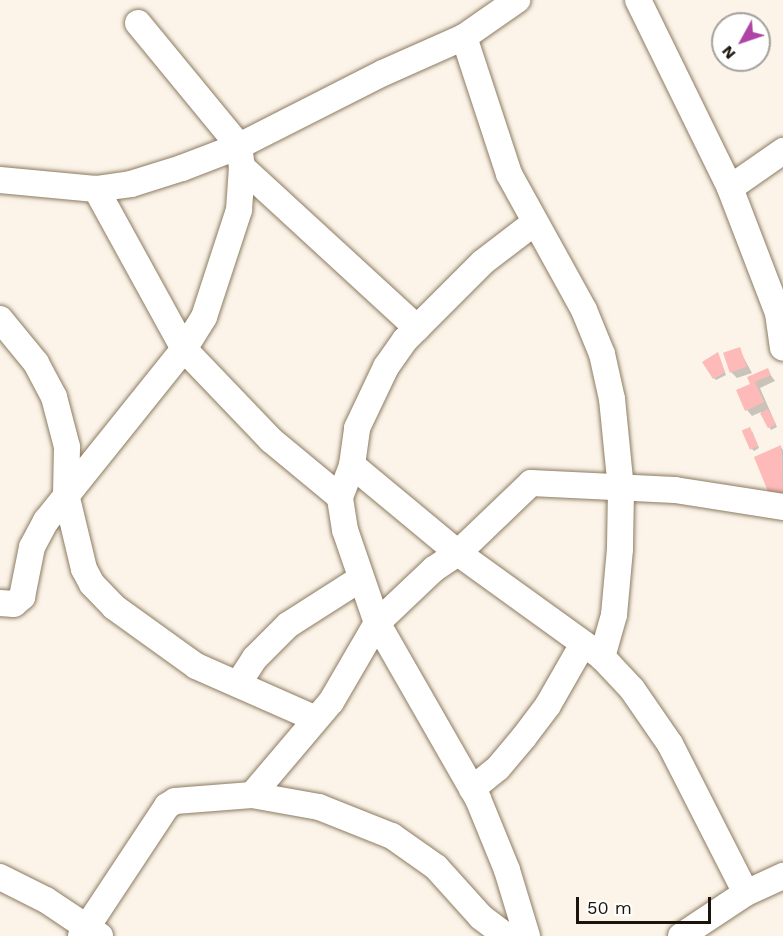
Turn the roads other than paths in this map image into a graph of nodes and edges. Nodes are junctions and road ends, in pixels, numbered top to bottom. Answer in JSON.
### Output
{"nodes":[{"id":1,"x":517,"y":0,"type":"edge"},
{"id":2,"x":638,"y":0,"type":"edge"},
{"id":3,"x":138,"y":23,"type":"dead end"},
{"id":4,"x":464,"y":37,"type":"junction"},
{"id":5,"x":783,"y":151,"type":"edge"},
{"id":6,"x":241,"y":157,"type":"junction"},
{"id":7,"x":0,"y":180,"type":"edge"},
{"id":8,"x":730,"y":188,"type":"junction"},
{"id":9,"x":96,"y":189,"type":"junction"},
{"id":10,"x":534,"y":223,"type":"junction"},
{"id":11,"x":0,"y":319,"type":"edge"},
{"id":12,"x":417,"y":328,"type":"junction"},
{"id":13,"x":783,"y":348,"type":"edge"},
{"id":14,"x":184,"y":349,"type":"junction"},
{"id":15,"x":352,"y":465,"type":"junction"},
{"id":16,"x":621,"y":489,"type":"junction"},
{"id":17,"x":66,"y":494,"type":"junction"},
{"id":18,"x":340,"y":497,"type":"junction"},
{"id":19,"x":783,"y":507,"type":"edge"},
{"id":20,"x":458,"y":553,"type":"junction"},
{"id":21,"x":360,"y":579,"type":"junction"},
{"id":22,"x":0,"y":603,"type":"edge"},
{"id":23,"x":377,"y":623,"type":"junction"},
{"id":24,"x":593,"y":650,"type":"junction"},
{"id":25,"x":237,"y":684,"type":"junction"},
{"id":26,"x":316,"y":719,"type":"junction"},
{"id":27,"x":472,"y":789,"type":"junction"},
{"id":28,"x":252,"y":795,"type":"junction"},
{"id":29,"x":783,"y":876,"type":"edge"},
{"id":30,"x":0,"y":877,"type":"edge"},
{"id":31,"x":746,"y":893,"type":"junction"},
{"id":32,"x":89,"y":933,"type":"edge"},
{"id":33,"x":506,"y":936,"type":"edge"},
{"id":34,"x":527,"y":936,"type":"edge"},
{"id":35,"x":681,"y":936,"type":"edge"}],
"edges":[{"from":1,"to":4,"type":"street"},
{"from":2,"to":8,"type":"street"},
{"from":3,"to":6,"type":"street"},
{"from":4,"to":6,"type":"street"},
{"from":4,"to":10,"type":"street"},
{"from":5,"to":8,"type":"street"},
{"from":6,"to":9,"type":"street"},
{"from":6,"to":12,"type":"street"},
{"from":6,"to":14,"type":"street"},
{"from":7,"to":9,"type":"street"},
{"from":8,"to":13,"type":"street"},
{"from":9,"to":14,"type":"street"},
{"from":10,"to":12,"type":"street"},
{"from":10,"to":16,"type":"street"},
{"from":11,"to":17,"type":"street"},
{"from":12,"to":15,"type":"street"},
{"from":14,"to":17,"type":"street"},
{"from":14,"to":18,"type":"street"},
{"from":15,"to":18,"type":"street"},
{"from":15,"to":20,"type":"street"},
{"from":16,"to":19,"type":"street"},
{"from":16,"to":20,"type":"street"},
{"from":16,"to":24,"type":"street"},
{"from":17,"to":22,"type":"street"},
{"from":17,"to":25,"type":"street"},
{"from":18,"to":21,"type":"street"},
{"from":20,"to":23,"type":"street"},
{"from":20,"to":24,"type":"street"},
{"from":21,"to":23,"type":"street"},
{"from":21,"to":25,"type":"street"},
{"from":23,"to":26,"type":"street"},
{"from":23,"to":27,"type":"street"},
{"from":24,"to":27,"type":"street"},
{"from":24,"to":31,"type":"street"},
{"from":25,"to":26,"type":"street"},
{"from":26,"to":28,"type":"street"},
{"from":27,"to":34,"type":"street"},
{"from":28,"to":32,"type":"street"},
{"from":28,"to":33,"type":"street"},
{"from":29,"to":31,"type":"street"},
{"from":30,"to":32,"type":"street"},
{"from":31,"to":35,"type":"street"}]}
